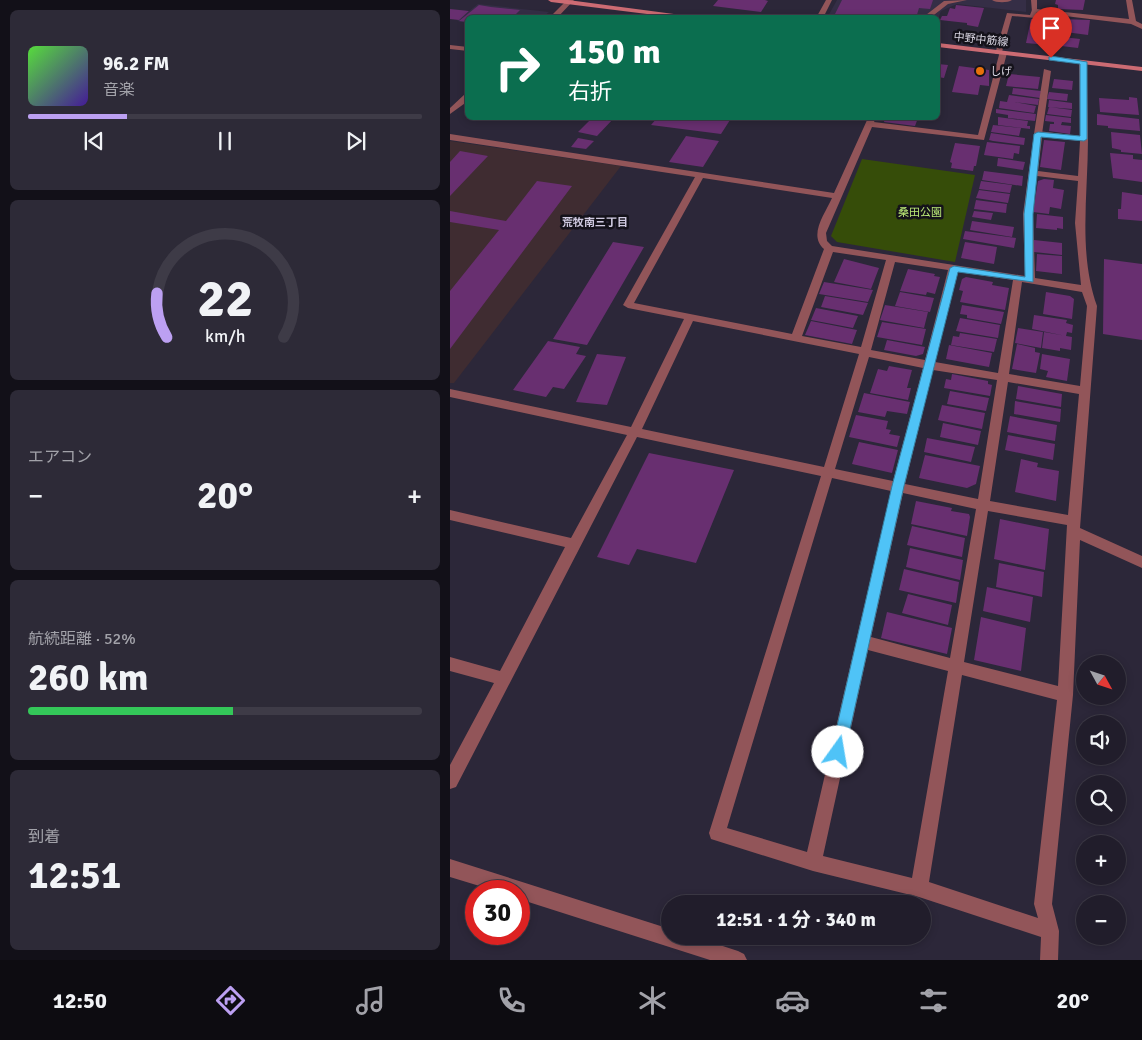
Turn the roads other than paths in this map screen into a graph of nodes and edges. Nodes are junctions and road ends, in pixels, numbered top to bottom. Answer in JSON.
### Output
{"nodes":[{"id":1,"x":551,"y":0,"type":"edge"},
{"id":2,"x":829,"y":0,"type":"edge"},
{"id":3,"x":964,"y":0,"type":"edge"},
{"id":4,"x":995,"y":0,"type":"edge"},
{"id":5,"x":1009,"y":0,"type":"edge"},
{"id":6,"x":1034,"y":0,"type":"edge"},
{"id":7,"x":1129,"y":0,"type":"edge"},
{"id":8,"x":570,"y":1,"type":"edge"},
{"id":9,"x":1034,"y":11,"type":"junction"},
{"id":10,"x":555,"y":15,"type":"edge"},
{"id":11,"x":679,"y":15,"type":"edge"},
{"id":12,"x":821,"y":15,"type":"edge"},
{"id":13,"x":929,"y":15,"type":"edge"},
{"id":14,"x":1133,"y":22,"type":"junction"},
{"id":15,"x":1142,"y":27,"type":"edge"},
{"id":16,"x":940,"y":45,"type":"edge"},
{"id":17,"x":450,"y":47,"type":"edge"},
{"id":18,"x":465,"y":49,"type":"edge"},
{"id":19,"x":1001,"y":52,"type":"junction"},
{"id":20,"x":1083,"y":62,"type":"junction"},
{"id":21,"x":1142,"y":69,"type":"edge"},
{"id":22,"x":1047,"y":71,"type":"dead end"},
{"id":23,"x":465,"y":99,"type":"edge"},
{"id":24,"x":450,"y":112,"type":"edge"},
{"id":25,"x":871,"y":121,"type":"edge"},
{"id":26,"x":1038,"y":134,"type":"junction"},
{"id":27,"x":450,"y":137,"type":"edge"},
{"id":28,"x":1084,"y":139,"type":"junction"},
{"id":29,"x":1033,"y":173,"type":"junction"},
{"id":30,"x":700,"y":176,"type":"junction"},
{"id":31,"x":1082,"y":180,"type":"junction"},
{"id":32,"x":836,"y":196,"type":"junction"},
{"id":33,"x":829,"y":248,"type":"junction"},
{"id":34,"x":891,"y":259,"type":"junction"},
{"id":35,"x":954,"y":268,"type":"junction"},
{"id":36,"x":1024,"y":279,"type":"junction"},
{"id":37,"x":1086,"y":289,"type":"junction"},
{"id":38,"x":690,"y":317,"type":"junction"},
{"id":39,"x":796,"y":338,"type":"junction"},
{"id":40,"x":865,"y":352,"type":"junction"},
{"id":41,"x":929,"y":365,"type":"junction"},
{"id":42,"x":1004,"y":378,"type":"junction"},
{"id":43,"x":1085,"y":391,"type":"junction"},
{"id":44,"x":450,"y":393,"type":"edge"},
{"id":45,"x":635,"y":430,"type":"junction"},
{"id":46,"x":828,"y":470,"type":"junction"},
{"id":47,"x":898,"y":486,"type":"junction"},
{"id":48,"x":984,"y":505,"type":"junction"},
{"id":49,"x":450,"y":515,"type":"edge"},
{"id":50,"x":1074,"y":526,"type":"junction"},
{"id":51,"x":574,"y":544,"type":"junction"},
{"id":52,"x":1142,"y":562,"type":"edge"},
{"id":53,"x":864,"y":642,"type":"junction"},
{"id":54,"x":450,"y":664,"type":"edge"},
{"id":55,"x":956,"y":666,"type":"junction"},
{"id":56,"x":502,"y":678,"type":"junction"},
{"id":57,"x":1065,"y":695,"type":"junction"},
{"id":58,"x":450,"y":781,"type":"edge"},
{"id":59,"x":813,"y":862,"type":"junction"},
{"id":60,"x":450,"y":868,"type":"edge"},
{"id":61,"x":919,"y":888,"type":"junction"},
{"id":62,"x":1050,"y":931,"type":"junction"},
{"id":63,"x":738,"y":960,"type":"edge"},
{"id":64,"x":1049,"y":960,"type":"edge"}],
"edges":[{"from":1,"to":8,"type":"main road"},
{"from":2,"to":12,"type":"street"},
{"from":3,"to":13,"type":"street"},
{"from":4,"to":5,"type":"street"},
{"from":6,"to":9,"type":"street"},
{"from":7,"to":14,"type":"street"},
{"from":8,"to":10,"type":"street"},
{"from":8,"to":11,"type":"main road"},
{"from":9,"to":14,"type":"street"},
{"from":9,"to":19,"type":"street"},
{"from":14,"to":15,"type":"street"},
{"from":16,"to":19,"type":"main road","name":"中野中筋線"},
{"from":17,"to":18,"type":"street"},
{"from":19,"to":20,"type":"main road","name":"中野中筋線"},
{"from":19,"to":25,"type":"street"},
{"from":20,"to":21,"type":"main road","name":"中野中筋線"},
{"from":20,"to":28,"type":"street"},
{"from":22,"to":26,"type":"street"},
{"from":23,"to":24,"type":"street"},
{"from":25,"to":32,"type":"street"},
{"from":26,"to":28,"type":"street"},
{"from":26,"to":29,"type":"street"},
{"from":27,"to":30,"type":"street"},
{"from":28,"to":31,"type":"street"},
{"from":29,"to":31,"type":"street"},
{"from":29,"to":36,"type":"street"},
{"from":30,"to":32,"type":"street"},
{"from":30,"to":38,"type":"street"},
{"from":31,"to":37,"type":"street"},
{"from":32,"to":33,"type":"street"},
{"from":33,"to":34,"type":"street"},
{"from":33,"to":39,"type":"street"},
{"from":34,"to":35,"type":"street"},
{"from":34,"to":40,"type":"street"},
{"from":35,"to":36,"type":"street"},
{"from":35,"to":41,"type":"street"},
{"from":36,"to":37,"type":"street"},
{"from":36,"to":42,"type":"street"},
{"from":37,"to":43,"type":"street"},
{"from":38,"to":39,"type":"street"},
{"from":38,"to":45,"type":"street"},
{"from":39,"to":40,"type":"street"},
{"from":40,"to":41,"type":"street"},
{"from":40,"to":46,"type":"street"},
{"from":41,"to":42,"type":"street"},
{"from":41,"to":47,"type":"street"},
{"from":42,"to":43,"type":"street"},
{"from":42,"to":48,"type":"street"},
{"from":43,"to":50,"type":"street"},
{"from":44,"to":45,"type":"street"},
{"from":45,"to":46,"type":"street"},
{"from":45,"to":51,"type":"street"},
{"from":46,"to":47,"type":"street"},
{"from":46,"to":59,"type":"street"},
{"from":47,"to":48,"type":"street"},
{"from":47,"to":53,"type":"street"},
{"from":48,"to":50,"type":"street"},
{"from":48,"to":55,"type":"street"},
{"from":49,"to":51,"type":"street"},
{"from":50,"to":52,"type":"street"},
{"from":50,"to":57,"type":"street"},
{"from":51,"to":56,"type":"street"},
{"from":53,"to":55,"type":"street"},
{"from":53,"to":59,"type":"street"},
{"from":54,"to":56,"type":"street"},
{"from":55,"to":57,"type":"street"},
{"from":55,"to":61,"type":"street"},
{"from":56,"to":58,"type":"street"},
{"from":57,"to":62,"type":"street"},
{"from":59,"to":61,"type":"street"},
{"from":60,"to":63,"type":"street"},
{"from":61,"to":62,"type":"street"},
{"from":62,"to":64,"type":"street"}]}
